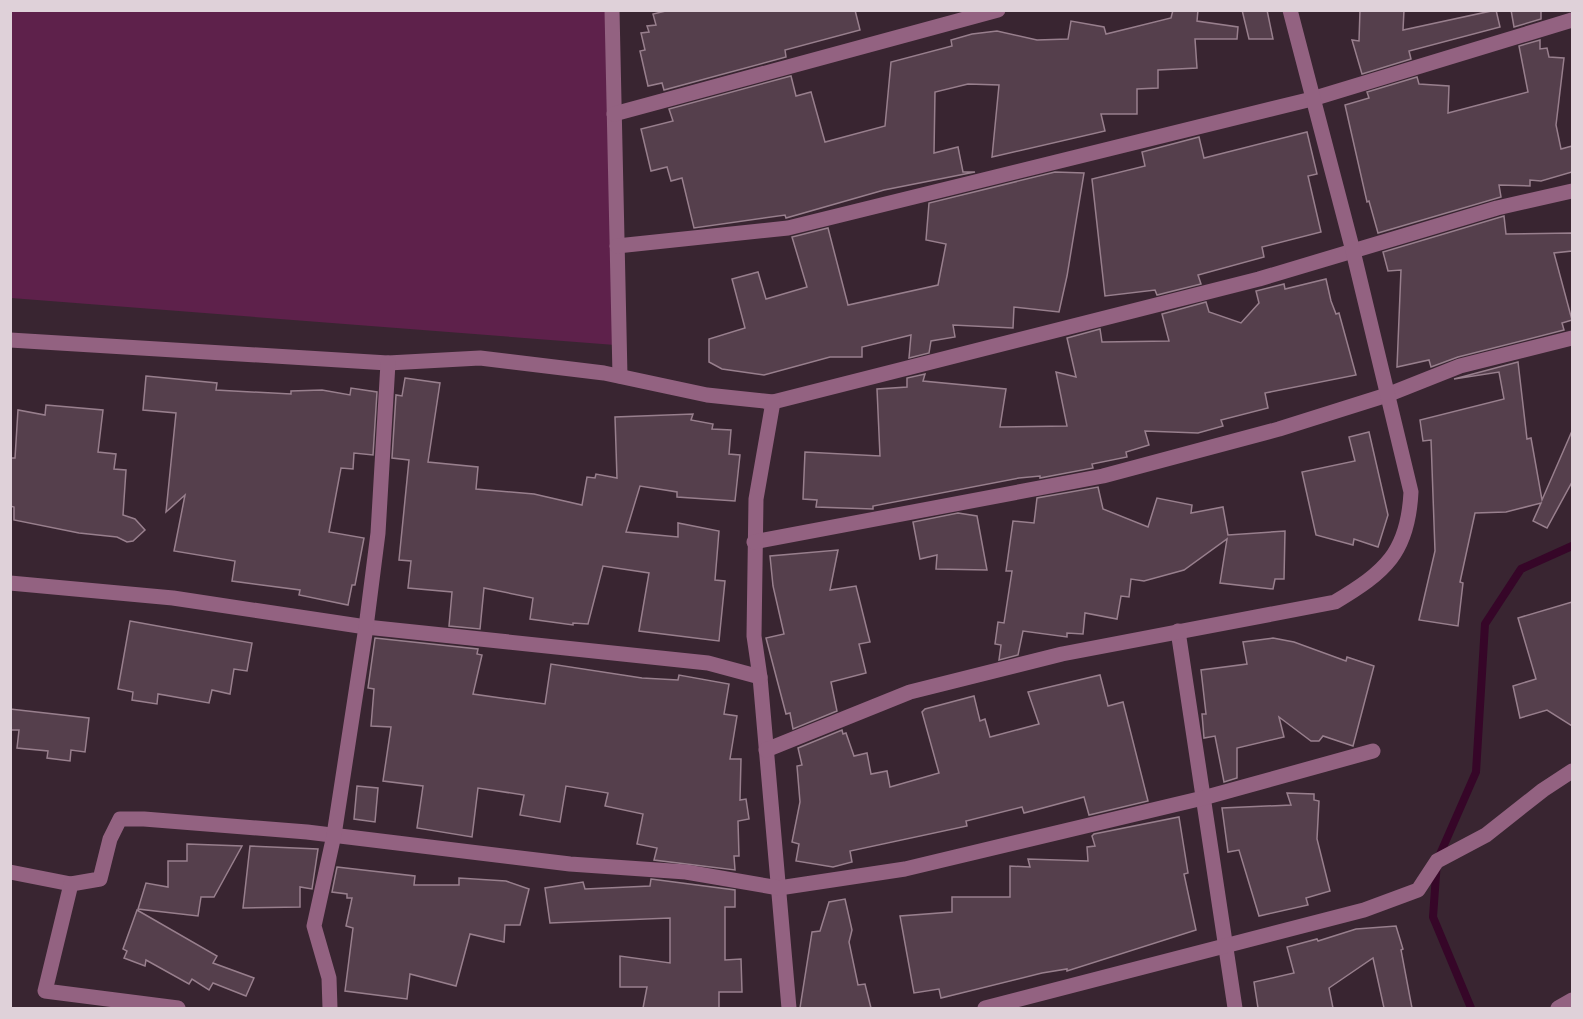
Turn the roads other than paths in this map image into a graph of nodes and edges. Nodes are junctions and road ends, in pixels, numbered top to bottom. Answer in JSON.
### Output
{"nodes":[{"id":1,"x":612,"y":10,"type":"edge"},
{"id":2,"x":998,"y":10,"type":"edge"},
{"id":3,"x":1290,"y":10,"type":"edge"},
{"id":4,"x":1572,"y":20,"type":"edge"},
{"id":5,"x":1312,"y":99,"type":"junction"},
{"id":6,"x":614,"y":114,"type":"junction"},
{"id":7,"x":1572,"y":191,"type":"edge"},
{"id":8,"x":617,"y":246,"type":"junction"},
{"id":9,"x":1353,"y":251,"type":"junction"},
{"id":10,"x":1572,"y":338,"type":"edge"},
{"id":11,"x":10,"y":340,"type":"edge"},
{"id":12,"x":388,"y":363,"type":"junction"},
{"id":13,"x":620,"y":376,"type":"junction"},
{"id":14,"x":1387,"y":395,"type":"junction"},
{"id":15,"x":772,"y":402,"type":"junction"},
{"id":16,"x":754,"y":542,"type":"junction"},
{"id":17,"x":10,"y":583,"type":"edge"},
{"id":18,"x":366,"y":627,"type":"junction"},
{"id":19,"x":1178,"y":631,"type":"junction"},
{"id":20,"x":760,"y":677,"type":"junction"},
{"id":21,"x":766,"y":750,"type":"junction"},
{"id":22,"x":1373,"y":751,"type":"dead end"},
{"id":23,"x":1572,"y":771,"type":"edge"},
{"id":24,"x":1203,"y":798,"type":"junction"},
{"id":25,"x":334,"y":835,"type":"junction"},
{"id":26,"x":10,"y":872,"type":"edge"},
{"id":27,"x":71,"y":884,"type":"junction"},
{"id":28,"x":779,"y":888,"type":"junction"},
{"id":29,"x":1224,"y":948,"type":"junction"},
{"id":30,"x":1572,"y":1000,"type":"edge"},
{"id":31,"x":178,"y":1008,"type":"edge"},
{"id":32,"x":330,"y":1008,"type":"edge"},
{"id":33,"x":789,"y":1008,"type":"edge"},
{"id":34,"x":985,"y":1008,"type":"edge"},
{"id":35,"x":1235,"y":1008,"type":"edge"},
{"id":36,"x":1558,"y":1008,"type":"edge"}],
"edges":[{"from":1,"to":6,"type":"street"},
{"from":2,"to":6,"type":"street"},
{"from":3,"to":5,"type":"street"},
{"from":4,"to":5,"type":"street"},
{"from":5,"to":8,"type":"street"},
{"from":5,"to":9,"type":"street"},
{"from":6,"to":8,"type":"street"},
{"from":7,"to":9,"type":"street"},
{"from":8,"to":13,"type":"street"},
{"from":9,"to":14,"type":"street"},
{"from":9,"to":15,"type":"street"},
{"from":10,"to":14,"type":"street"},
{"from":11,"to":12,"type":"street"},
{"from":12,"to":13,"type":"street"},
{"from":12,"to":18,"type":"street"},
{"from":13,"to":15,"type":"street"},
{"from":14,"to":16,"type":"street"},
{"from":14,"to":19,"type":"street"},
{"from":15,"to":16,"type":"street"},
{"from":16,"to":20,"type":"street"},
{"from":17,"to":18,"type":"street"},
{"from":18,"to":20,"type":"street"},
{"from":18,"to":25,"type":"street"},
{"from":19,"to":21,"type":"street"},
{"from":19,"to":24,"type":"street"},
{"from":20,"to":21,"type":"street"},
{"from":21,"to":28,"type":"street"},
{"from":22,"to":24,"type":"street"},
{"from":23,"to":29,"type":"street"},
{"from":24,"to":28,"type":"street"},
{"from":24,"to":29,"type":"street"},
{"from":25,"to":27,"type":"street"},
{"from":25,"to":28,"type":"street"},
{"from":25,"to":32,"type":"street"},
{"from":26,"to":27,"type":"street"},
{"from":27,"to":31,"type":"street"},
{"from":28,"to":33,"type":"street"},
{"from":29,"to":34,"type":"street"},
{"from":29,"to":35,"type":"street"},
{"from":30,"to":36,"type":"street"}]}
